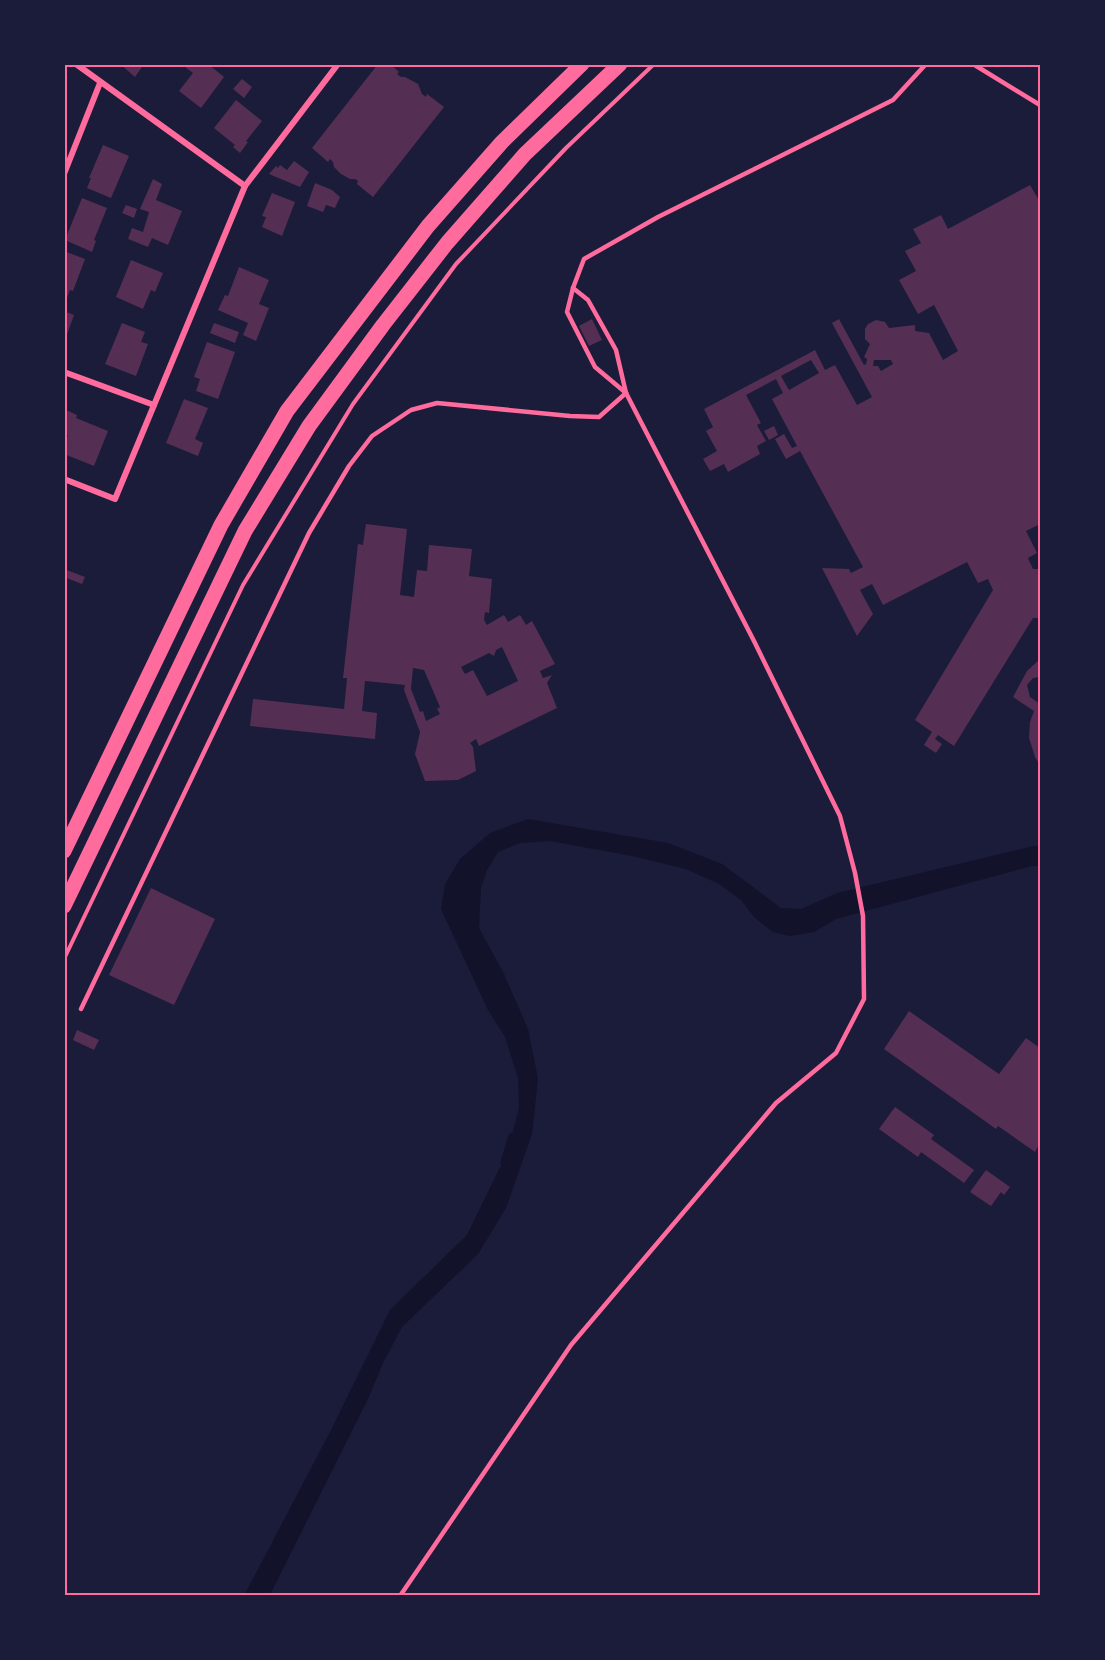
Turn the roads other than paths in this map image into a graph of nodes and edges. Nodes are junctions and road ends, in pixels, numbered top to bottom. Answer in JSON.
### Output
{"nodes":[{"id":1,"x":76,"y":64,"type":"edge"},
{"id":2,"x":338,"y":64,"type":"edge"},
{"id":3,"x":582,"y":64,"type":"edge"},
{"id":4,"x":620,"y":64,"type":"edge"},
{"id":5,"x":926,"y":64,"type":"edge"},
{"id":6,"x":973,"y":64,"type":"edge"},
{"id":7,"x":100,"y":83,"type":"junction"},
{"id":8,"x":1041,"y":105,"type":"edge"},
{"id":9,"x":64,"y":174,"type":"edge"},
{"id":10,"x":245,"y":186,"type":"junction"},
{"id":11,"x":573,"y":288,"type":"junction"},
{"id":12,"x":64,"y":372,"type":"edge"},
{"id":13,"x":626,"y":393,"type":"junction"},
{"id":14,"x":154,"y":405,"type":"junction"},
{"id":15,"x":64,"y":479,"type":"edge"},
{"id":16,"x":64,"y":851,"type":"edge"},
{"id":17,"x":64,"y":906,"type":"edge"},
{"id":18,"x":81,"y":1009,"type":"dead end"},
{"id":19,"x":400,"y":1596,"type":"edge"}],
"edges":[{"from":1,"to":7,"type":"street"},
{"from":2,"to":10,"type":"street"},
{"from":3,"to":16,"type":"main road"},
{"from":4,"to":17,"type":"main road"},
{"from":5,"to":11,"type":"lane"},
{"from":6,"to":8,"type":"lane"},
{"from":7,"to":9,"type":"street"},
{"from":7,"to":10,"type":"street"},
{"from":10,"to":14,"type":"street"},
{"from":11,"to":13,"type":"lane"},
{"from":11,"to":13,"type":"lane"},
{"from":12,"to":14,"type":"street"},
{"from":13,"to":18,"type":"lane"},
{"from":13,"to":19,"type":"lane"},
{"from":14,"to":15,"type":"street"}]}
